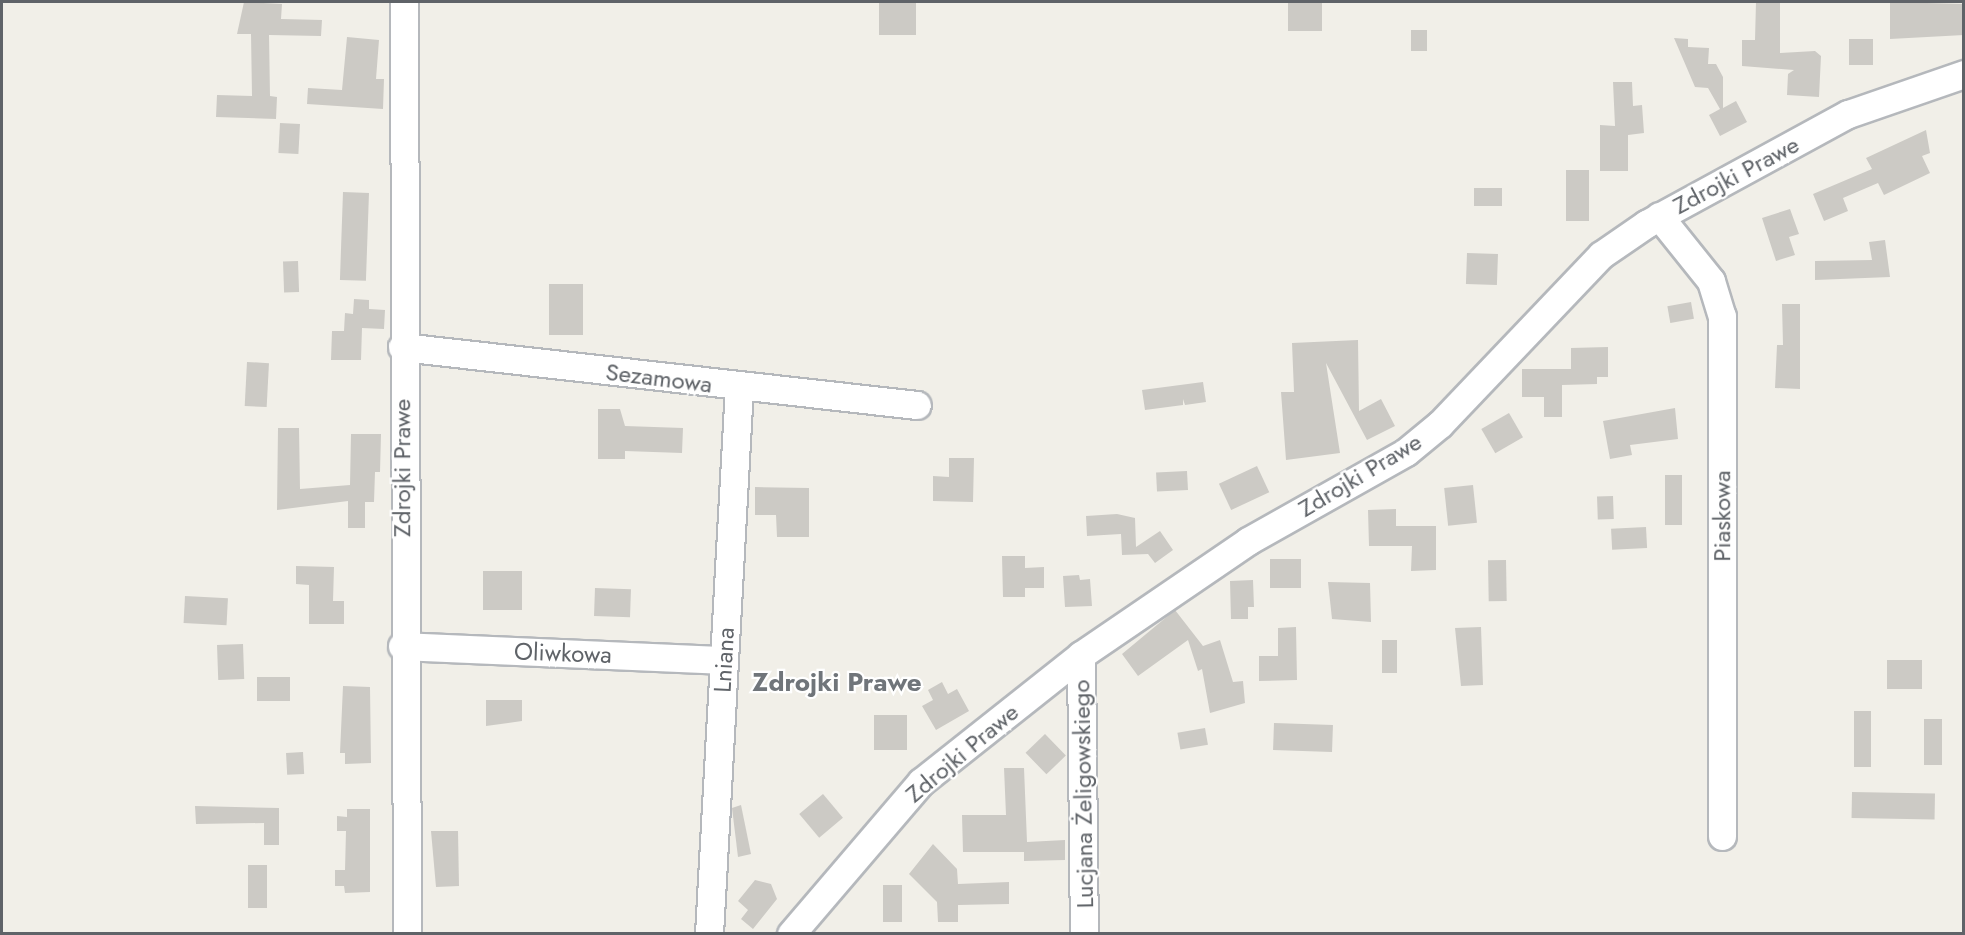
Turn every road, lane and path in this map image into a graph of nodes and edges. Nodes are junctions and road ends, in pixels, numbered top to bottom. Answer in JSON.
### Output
{"nodes":[{"id":1,"x":404,"y":2,"type":"edge"},
{"id":2,"x":1964,"y":74,"type":"edge"},
{"id":3,"x":1659,"y":216,"type":"junction"},
{"id":4,"x":402,"y":347,"type":"junction"},
{"id":5,"x":739,"y":387,"type":"junction"},
{"id":6,"x":917,"y":405,"type":"dead end"},
{"id":7,"x":402,"y":646,"type":"junction"},
{"id":8,"x":1081,"y":655,"type":"junction"},
{"id":9,"x":724,"y":660,"type":"junction"},
{"id":10,"x":1722,"y":836,"type":"dead end"},
{"id":11,"x":407,"y":933,"type":"edge"},
{"id":12,"x":709,"y":933,"type":"edge"},
{"id":13,"x":791,"y":933,"type":"edge"},
{"id":14,"x":1084,"y":933,"type":"edge"}],
"edges":[{"from":1,"to":4,"type":"street","name":"Zdrojki Prawe"},
{"from":2,"to":3,"type":"street","name":"Zdrojki Prawe"},
{"from":3,"to":8,"type":"street","name":"Zdrojki Prawe"},
{"from":3,"to":10,"type":"street","name":"Piaskowa"},
{"from":4,"to":5,"type":"street","name":"Sezamowa"},
{"from":4,"to":7,"type":"street","name":"Zdrojki Prawe"},
{"from":5,"to":6,"type":"street","name":"Sezamowa"},
{"from":5,"to":9,"type":"street","name":"Lniana"},
{"from":7,"to":9,"type":"street","name":"Oliwkowa"},
{"from":7,"to":11,"type":"street","name":"Zdrojki Prawe"},
{"from":8,"to":13,"type":"street","name":"Zdrojki Prawe"},
{"from":8,"to":14,"type":"street","name":"Lucjana Żeligowskiego"},
{"from":9,"to":12,"type":"street","name":"Lniana"}]}
